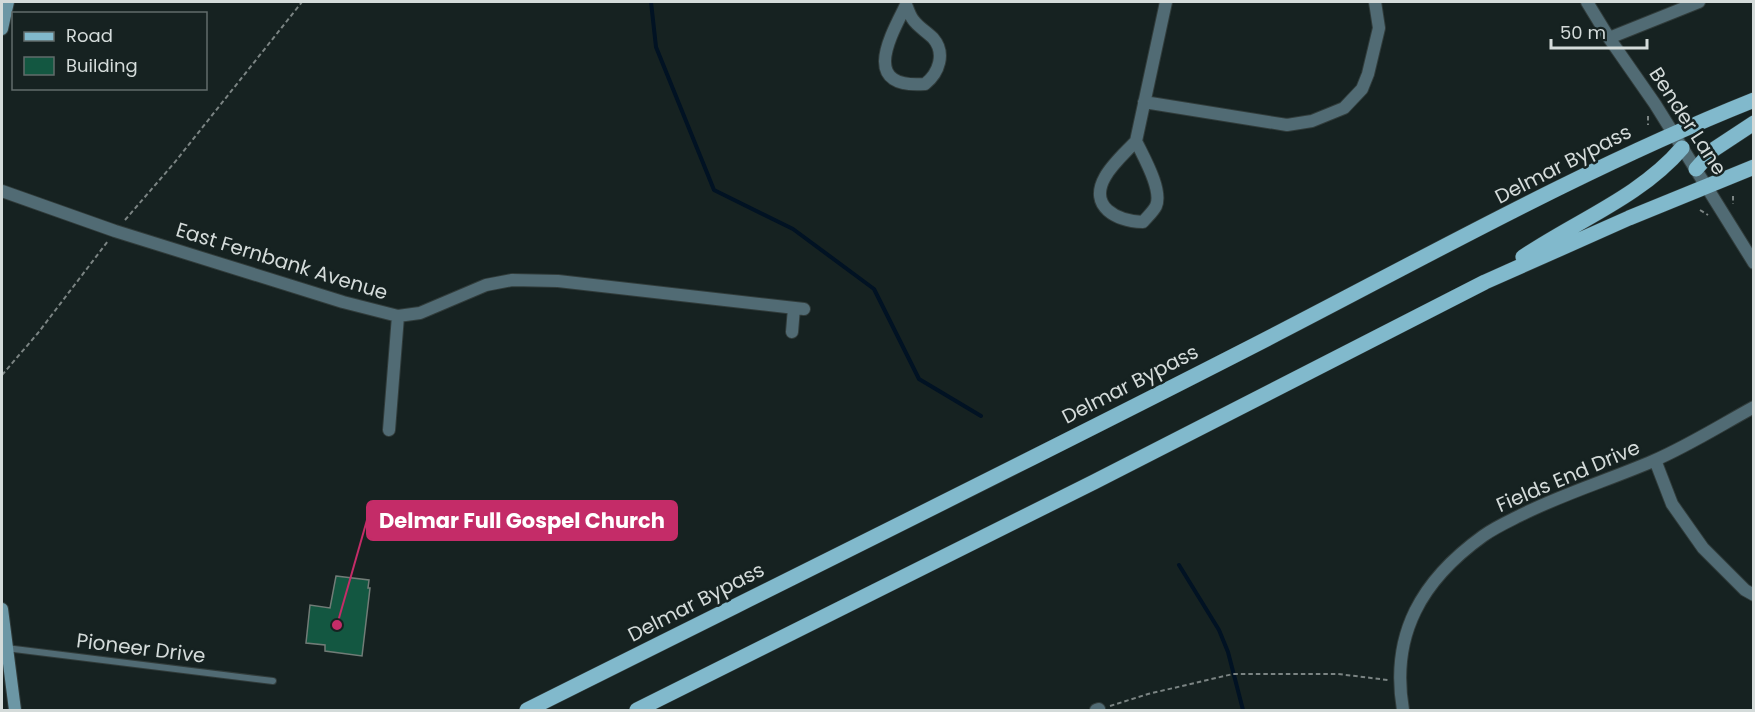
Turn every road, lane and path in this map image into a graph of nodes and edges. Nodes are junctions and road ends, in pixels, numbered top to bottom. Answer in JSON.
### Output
{"nodes":[{"id":1,"x":8,"y":2,"type":"edge"},
{"id":2,"x":302,"y":2,"type":"edge"},
{"id":3,"x":1166,"y":2,"type":"edge"},
{"id":4,"x":1375,"y":2,"type":"edge"},
{"id":5,"x":1587,"y":2,"type":"edge"},
{"id":6,"x":1699,"y":2,"type":"edge"},
{"id":7,"x":907,"y":3,"type":"edge"},
{"id":8,"x":2,"y":29,"type":"edge"},
{"id":9,"x":1610,"y":39,"type":"junction"},
{"id":10,"x":1754,"y":100,"type":"edge"},
{"id":11,"x":1144,"y":102,"type":"junction"},
{"id":12,"x":1669,"y":104,"type":"dead end"},
{"id":13,"x":1679,"y":108,"type":"dead end"},
{"id":14,"x":1647,"y":116,"type":"dead end"},
{"id":15,"x":1754,"y":123,"type":"edge"},
{"id":16,"x":1648,"y":125,"type":"dead end"},
{"id":17,"x":1673,"y":133,"type":"junction"},
{"id":18,"x":1136,"y":141,"type":"junction"},
{"id":19,"x":1682,"y":148,"type":"junction"},
{"id":20,"x":1754,"y":167,"type":"edge"},
{"id":21,"x":1696,"y":169,"type":"junction"},
{"id":22,"x":1706,"y":186,"type":"junction"},
{"id":23,"x":2,"y":191,"type":"edge"},
{"id":24,"x":1733,"y":196,"type":"dead end"},
{"id":25,"x":1733,"y":204,"type":"dead end"},
{"id":26,"x":1700,"y":210,"type":"dead end"},
{"id":27,"x":1710,"y":216,"type":"dead end"},
{"id":28,"x":115,"y":231,"type":"junction"},
{"id":29,"x":1754,"y":263,"type":"edge"},
{"id":30,"x":1485,"y":282,"type":"junction"},
{"id":31,"x":398,"y":316,"type":"junction"},
{"id":32,"x":792,"y":332,"type":"dead end"},
{"id":33,"x":2,"y":375,"type":"edge"},
{"id":34,"x":1754,"y":407,"type":"edge"},
{"id":35,"x":389,"y":430,"type":"dead end"},
{"id":36,"x":1655,"y":460,"type":"junction"},
{"id":37,"x":1754,"y":595,"type":"edge"},
{"id":38,"x":2,"y":609,"type":"edge"},
{"id":39,"x":5,"y":648,"type":"junction"},
{"id":40,"x":273,"y":681,"type":"dead end"},
{"id":41,"x":1400,"y":682,"type":"junction"},
{"id":42,"x":1097,"y":710,"type":"edge"},
{"id":43,"x":15,"y":711,"type":"edge"},
{"id":44,"x":527,"y":711,"type":"edge"},
{"id":45,"x":637,"y":711,"type":"edge"},
{"id":46,"x":1403,"y":711,"type":"edge"}],
"edges":[{"from":1,"to":8,"type":"main road"},
{"from":2,"to":28,"type":"path"},
{"from":3,"to":11,"type":"street"},
{"from":4,"to":11,"type":"street"},
{"from":5,"to":9,"type":"street","name":"Bender Lane"},
{"from":6,"to":9,"type":"street"},
{"from":7,"to":7,"type":"street"},
{"from":9,"to":17,"type":"street","name":"Bender Lane"},
{"from":10,"to":17,"type":"main road","name":"Delmar Bypass"},
{"from":11,"to":18,"type":"street"},
{"from":12,"to":13,"type":"path"},
{"from":14,"to":16,"type":"path"},
{"from":15,"to":21,"type":"main road"},
{"from":17,"to":19,"type":"street","name":"Bender Lane"},
{"from":17,"to":44,"type":"main road","name":"Delmar Bypass"},
{"from":18,"to":18,"type":"street"},
{"from":19,"to":21,"type":"street","name":"Bender Lane"},
{"from":19,"to":30,"type":"main road"},
{"from":20,"to":22,"type":"main road"},
{"from":21,"to":22,"type":"street","name":"Bender Lane"},
{"from":22,"to":29,"type":"street","name":"Bender Lane"},
{"from":22,"to":30,"type":"main road"},
{"from":23,"to":28,"type":"street","name":"East Fernbank Avenue"},
{"from":24,"to":25,"type":"path"},
{"from":26,"to":27,"type":"path"},
{"from":28,"to":31,"type":"street","name":"East Fernbank Avenue"},
{"from":28,"to":33,"type":"path"},
{"from":30,"to":45,"type":"main road"},
{"from":31,"to":32,"type":"street","name":"East Fernbank Avenue"},
{"from":31,"to":35,"type":"street"},
{"from":34,"to":36,"type":"street","name":"Fields End Drive"},
{"from":36,"to":37,"type":"street"},
{"from":36,"to":41,"type":"street","name":"Fields End Drive"},
{"from":38,"to":39,"type":"main road"},
{"from":39,"to":40,"type":"lane","name":"Pioneer Drive"},
{"from":39,"to":43,"type":"main road"},
{"from":41,"to":42,"type":"path"},
{"from":41,"to":46,"type":"street","name":"Fields End Drive"}]}
